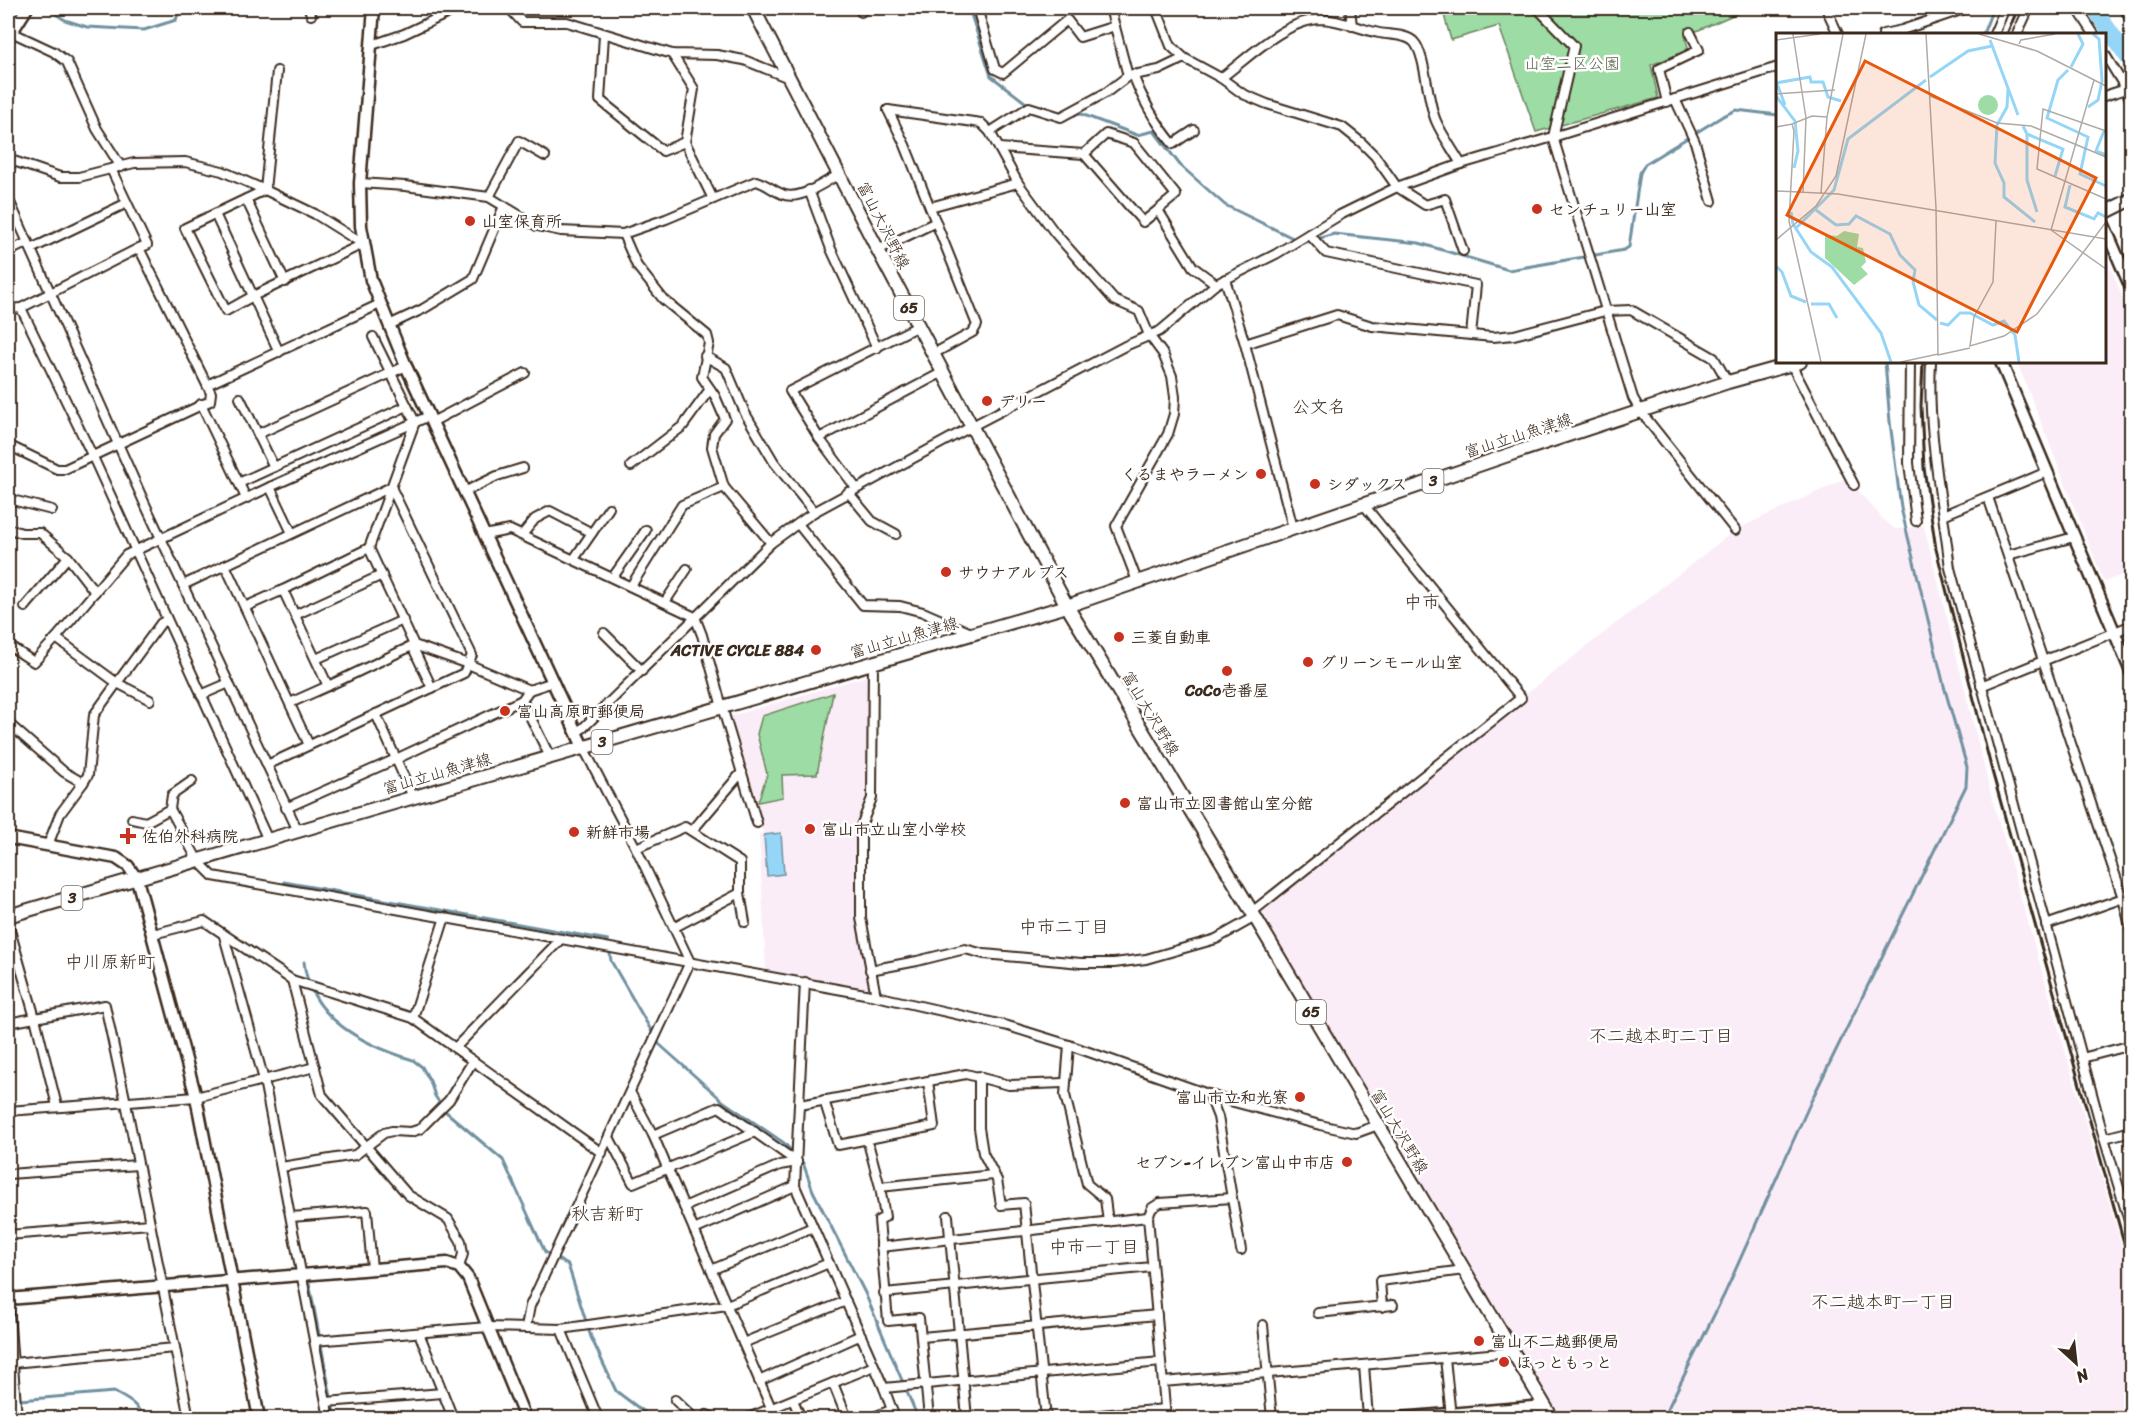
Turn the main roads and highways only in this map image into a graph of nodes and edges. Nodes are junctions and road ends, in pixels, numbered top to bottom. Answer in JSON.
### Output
{"nodes":[{"id":1,"x":753,"y":8,"type":"edge"},
{"id":2,"x":2132,"y":199,"type":"edge"},
{"id":3,"x":2106,"y":212,"type":"edge"},
{"id":4,"x":1796,"y":363,"type":"edge"},
{"id":5,"x":1068,"y":606,"type":"junction"},
{"id":6,"x":8,"y":916,"type":"edge"},
{"id":7,"x":1552,"y":1419,"type":"edge"}],
"edges":[{"from":1,"to":5,"type":"main road","name":"富山大沢野線","number":"65"},
{"from":2,"to":3,"type":"main road"},
{"from":4,"to":5,"type":"main road","name":"富山立山魚津線","number":"3"},
{"from":5,"to":6,"type":"main road","name":"富山立山魚津線","number":"3"},
{"from":5,"to":7,"type":"main road","name":"富山大沢野線","number":"65"}]}
